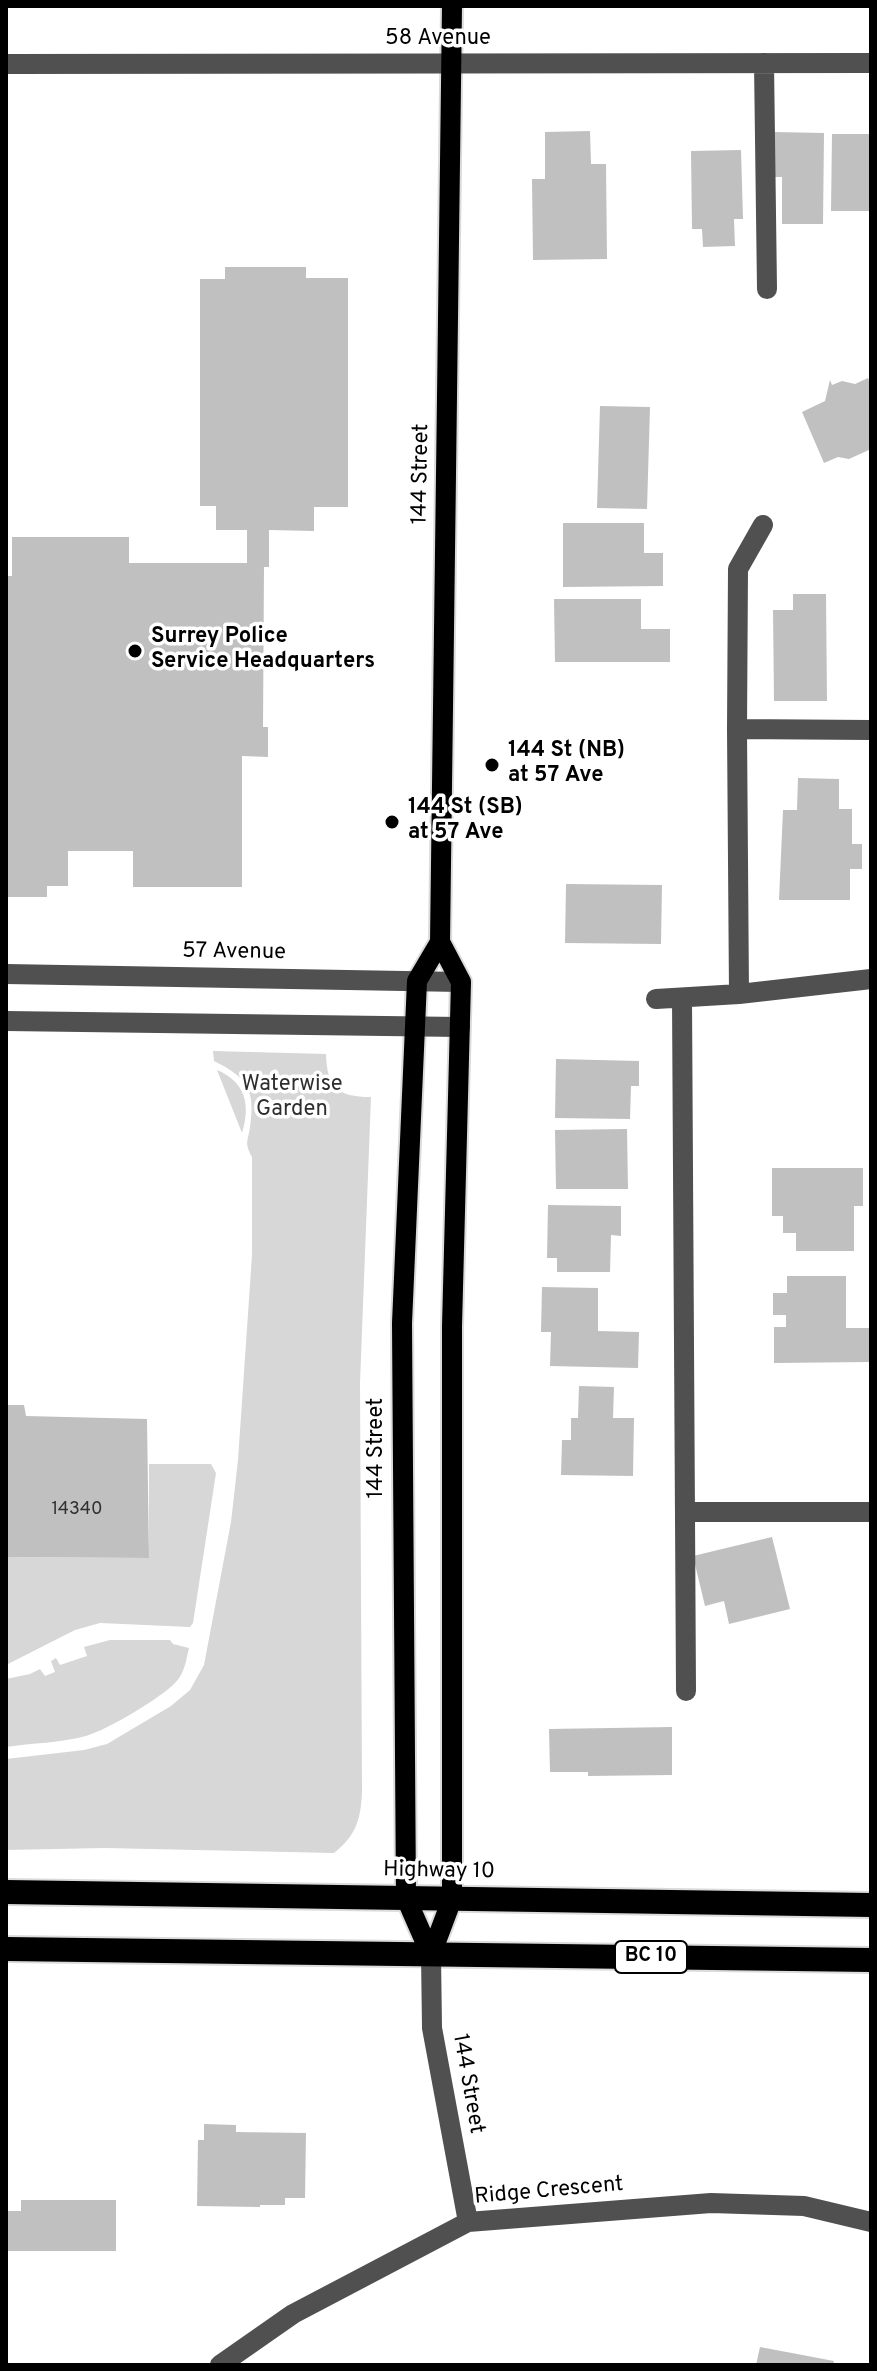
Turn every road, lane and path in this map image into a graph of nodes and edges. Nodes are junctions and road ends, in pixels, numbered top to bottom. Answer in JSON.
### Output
{"nodes":[{"id":1,"x":452,"y":6,"type":"edge"},
{"id":2,"x":764,"y":63,"type":"junction"},
{"id":3,"x":871,"y":63,"type":"edge"},
{"id":4,"x":6,"y":64,"type":"edge"},
{"id":5,"x":451,"y":64,"type":"junction"},
{"id":6,"x":767,"y":289,"type":"dead end"},
{"id":7,"x":763,"y":525,"type":"dead end"},
{"id":8,"x":737,"y":729,"type":"junction"},
{"id":9,"x":871,"y":730,"type":"edge"},
{"id":10,"x":440,"y":942,"type":"junction"},
{"id":11,"x":6,"y":974,"type":"edge"},
{"id":12,"x":871,"y":979,"type":"edge"},
{"id":13,"x":417,"y":981,"type":"junction"},
{"id":14,"x":461,"y":982,"type":"junction"},
{"id":15,"x":739,"y":994,"type":"junction"},
{"id":16,"x":682,"y":998,"type":"junction"},
{"id":17,"x":656,"y":999,"type":"dead end"},
{"id":18,"x":6,"y":1021,"type":"edge"},
{"id":19,"x":415,"y":1027,"type":"junction"},
{"id":20,"x":460,"y":1027,"type":"junction"},
{"id":21,"x":685,"y":1512,"type":"junction"},
{"id":22,"x":871,"y":1512,"type":"edge"},
{"id":23,"x":686,"y":1691,"type":"dead end"},
{"id":24,"x":6,"y":1892,"type":"edge"},
{"id":25,"x":406,"y":1898,"type":"junction"},
{"id":26,"x":452,"y":1899,"type":"junction"},
{"id":27,"x":871,"y":1905,"type":"edge"},
{"id":28,"x":6,"y":1949,"type":"edge"},
{"id":29,"x":431,"y":1955,"type":"junction"},
{"id":30,"x":871,"y":1960,"type":"edge"},
{"id":31,"x":468,"y":2222,"type":"junction"},
{"id":32,"x":871,"y":2222,"type":"edge"},
{"id":33,"x":220,"y":2365,"type":"edge"}],
"edges":[{"from":1,"to":5,"type":"main road","name":"144 Street"},
{"from":2,"to":3,"type":"street","name":"58 Avenue"},
{"from":2,"to":5,"type":"street","name":"58 Avenue"},
{"from":2,"to":6,"type":"street"},
{"from":4,"to":5,"type":"street","name":"58 Avenue"},
{"from":5,"to":10,"type":"main road","name":"144 Street"},
{"from":7,"to":8,"type":"street"},
{"from":8,"to":9,"type":"street"},
{"from":8,"to":15,"type":"street"},
{"from":10,"to":13,"type":"main road","name":"144 Street"},
{"from":10,"to":14,"type":"main road","name":"144 Street"},
{"from":11,"to":13,"type":"street","name":"57 Avenue"},
{"from":12,"to":15,"type":"street"},
{"from":13,"to":14,"type":"street","name":"57 Avenue"},
{"from":13,"to":19,"type":"main road","name":"144 Street"},
{"from":14,"to":20,"type":"main road","name":"144 Street"},
{"from":15,"to":16,"type":"street"},
{"from":16,"to":17,"type":"street"},
{"from":16,"to":21,"type":"street"},
{"from":18,"to":19,"type":"street"},
{"from":19,"to":20,"type":"street"},
{"from":19,"to":25,"type":"main road","name":"144 Street"},
{"from":20,"to":26,"type":"main road","name":"144 Street"},
{"from":21,"to":22,"type":"street"},
{"from":21,"to":23,"type":"street"},
{"from":24,"to":25,"type":"highway","name":"Highway 10"},
{"from":25,"to":26,"type":"highway","name":"Highway 10"},
{"from":25,"to":29,"type":"main road","name":"144 Street"},
{"from":26,"to":27,"type":"highway","name":"Highway 10"},
{"from":26,"to":29,"type":"main road","name":"144 Street"},
{"from":28,"to":29,"type":"highway","number":"BC 10"},
{"from":29,"to":30,"type":"highway","number":"BC 10"},
{"from":29,"to":31,"type":"street","name":"144 Street"},
{"from":31,"to":32,"type":"street","name":"Ridge Crescent"},
{"from":31,"to":33,"type":"street","name":"Ridge Crescent"}]}
